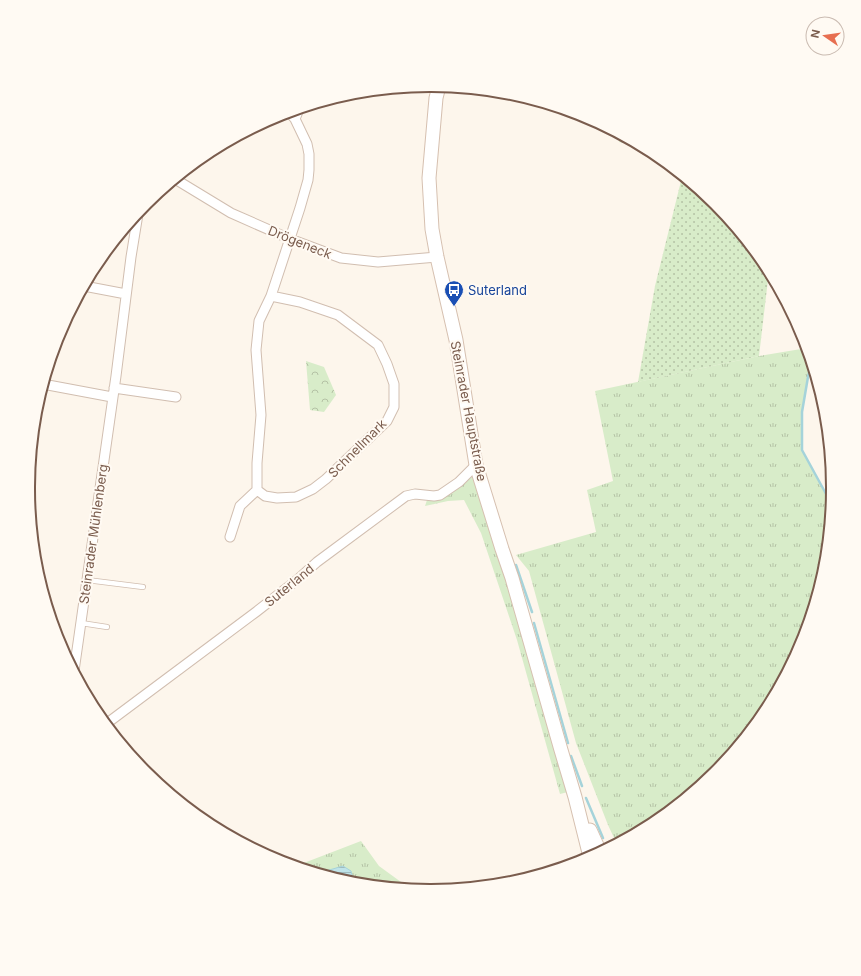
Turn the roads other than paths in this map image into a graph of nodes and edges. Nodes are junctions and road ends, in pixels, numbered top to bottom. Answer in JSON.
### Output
{"nodes":[{"id":1,"x":437,"y":92,"type":"edge"},
{"id":2,"x":293,"y":117,"type":"edge"},
{"id":3,"x":180,"y":183,"type":"edge"},
{"id":4,"x":136,"y":223,"type":"edge"},
{"id":5,"x":290,"y":239,"type":"junction"},
{"id":6,"x":437,"y":257,"type":"junction"},
{"id":7,"x":90,"y":287,"type":"edge"},
{"id":8,"x":126,"y":294,"type":"junction"},
{"id":9,"x":271,"y":296,"type":"junction"},
{"id":10,"x":48,"y":385,"type":"dead end"},
{"id":11,"x":113,"y":392,"type":"junction"},
{"id":12,"x":176,"y":397,"type":"dead end"},
{"id":13,"x":476,"y":465,"type":"junction"},
{"id":14,"x":257,"y":490,"type":"junction"},
{"id":15,"x":230,"y":537,"type":"dead end"},
{"id":16,"x":86,"y":580,"type":"junction"},
{"id":17,"x":143,"y":587,"type":"dead end"},
{"id":18,"x":81,"y":623,"type":"junction"},
{"id":19,"x":107,"y":627,"type":"dead end"},
{"id":20,"x":75,"y":662,"type":"edge"},
{"id":21,"x":111,"y":720,"type":"edge"},
{"id":22,"x":575,"y":797,"type":"junction"},
{"id":23,"x":597,"y":846,"type":"edge"},
{"id":24,"x":588,"y":850,"type":"edge"}],
"edges":[{"from":1,"to":6,"type":"main road","name":"Steinrader Hauptstraße"},
{"from":2,"to":5,"type":"street"},
{"from":3,"to":5,"type":"street","name":"Drögeneck"},
{"from":4,"to":8,"type":"street","name":"Steinrader Mühlenberg"},
{"from":5,"to":6,"type":"street","name":"Drögeneck"},
{"from":5,"to":9,"type":"street"},
{"from":6,"to":13,"type":"main road","name":"Steinrader Hauptstraße"},
{"from":7,"to":8,"type":"street"},
{"from":8,"to":11,"type":"street","name":"Steinrader Mühlenberg"},
{"from":9,"to":14,"type":"street"},
{"from":9,"to":14,"type":"street","name":"Schnellmark"},
{"from":10,"to":11,"type":"street"},
{"from":11,"to":12,"type":"street"},
{"from":11,"to":16,"type":"street","name":"Steinrader Mühlenberg"},
{"from":13,"to":21,"type":"street","name":"Suterland"},
{"from":13,"to":22,"type":"main road","name":"Steinrader Hauptstraße"},
{"from":14,"to":15,"type":"street"},
{"from":16,"to":17,"type":"lane"},
{"from":16,"to":18,"type":"street","name":"Steinrader Mühlenberg"},
{"from":18,"to":19,"type":"lane"},
{"from":18,"to":20,"type":"street","name":"Steinrader Mühlenberg"},
{"from":22,"to":23,"type":"main road","name":"Steinrader Hauptstraße"},
{"from":22,"to":24,"type":"main road","name":"Steinrader Hauptstraße"}]}
